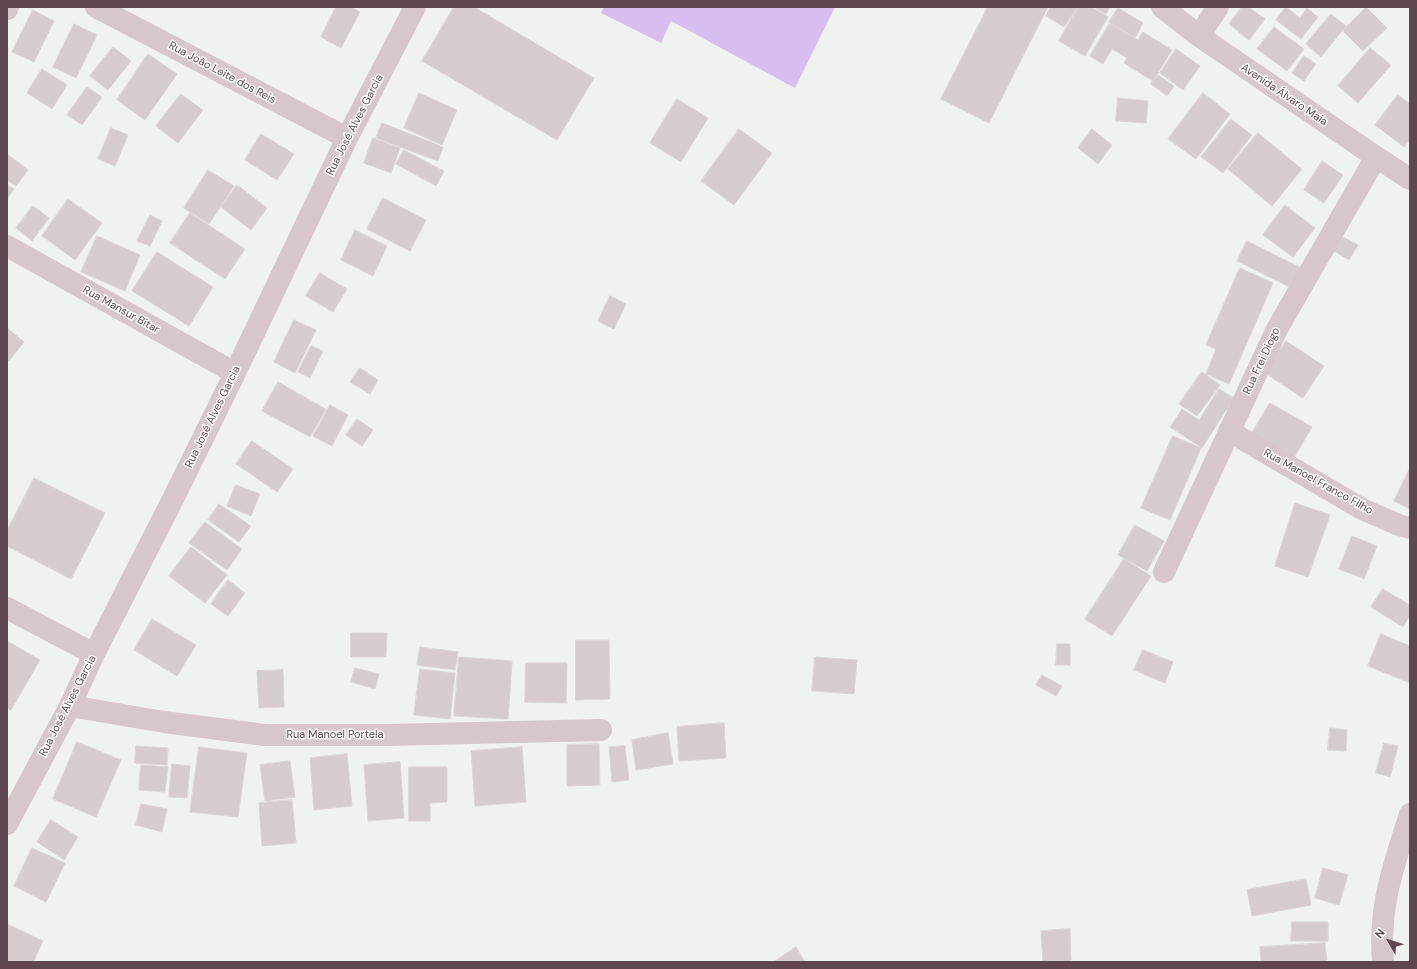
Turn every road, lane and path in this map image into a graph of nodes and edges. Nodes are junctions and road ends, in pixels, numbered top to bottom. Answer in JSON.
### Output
{"nodes":[{"id":1,"x":96,"y":7,"type":"edge"},
{"id":2,"x":415,"y":7,"type":"edge"},
{"id":3,"x":1162,"y":7,"type":"edge"},
{"id":4,"x":1218,"y":7,"type":"edge"},
{"id":5,"x":1199,"y":36,"type":"junction"},
{"id":6,"x":347,"y":138,"type":"junction"},
{"id":7,"x":1376,"y":157,"type":"junction"},
{"id":8,"x":1410,"y":179,"type":"edge"},
{"id":9,"x":7,"y":246,"type":"edge"},
{"id":10,"x":235,"y":373,"type":"junction"},
{"id":11,"x":1229,"y":432,"type":"junction"},
{"id":12,"x":1410,"y":528,"type":"edge"},
{"id":13,"x":1164,"y":572,"type":"dead end"},
{"id":14,"x":7,"y":608,"type":"edge"},
{"id":15,"x":94,"y":654,"type":"junction"},
{"id":16,"x":70,"y":706,"type":"junction"},
{"id":17,"x":601,"y":730,"type":"dead end"},
{"id":18,"x":1410,"y":814,"type":"edge"},
{"id":19,"x":7,"y":824,"type":"edge"},
{"id":20,"x":1383,"y":962,"type":"edge"}],
"edges":[{"from":1,"to":6,"type":"street","name":"Rua João Leite dos Reis"},
{"from":2,"to":6,"type":"street","name":"Rua José Alves Garcia"},
{"from":3,"to":5,"type":"street","name":"Avenida Álvaro Maia"},
{"from":4,"to":5,"type":"street"},
{"from":5,"to":7,"type":"street","name":"Avenida Álvaro Maia"},
{"from":6,"to":10,"type":"street","name":"Rua José Alves Garcia"},
{"from":7,"to":8,"type":"street","name":"Avenida Álvaro Maia"},
{"from":7,"to":11,"type":"street","name":"Rua Frei Diogo"},
{"from":9,"to":10,"type":"street","name":"Rua Mansur Bitar"},
{"from":10,"to":15,"type":"street","name":"Rua José Alves Garcia"},
{"from":11,"to":12,"type":"street","name":"Rua Manoel Franco Filho"},
{"from":11,"to":13,"type":"street","name":"Rua Frei Diogo"},
{"from":14,"to":15,"type":"street"},
{"from":15,"to":16,"type":"street","name":"Rua José Alves Garcia"},
{"from":16,"to":17,"type":"street","name":"Rua Manoel Portela"},
{"from":16,"to":19,"type":"street","name":"Rua José Alves Garcia"},
{"from":18,"to":20,"type":"street"}]}
